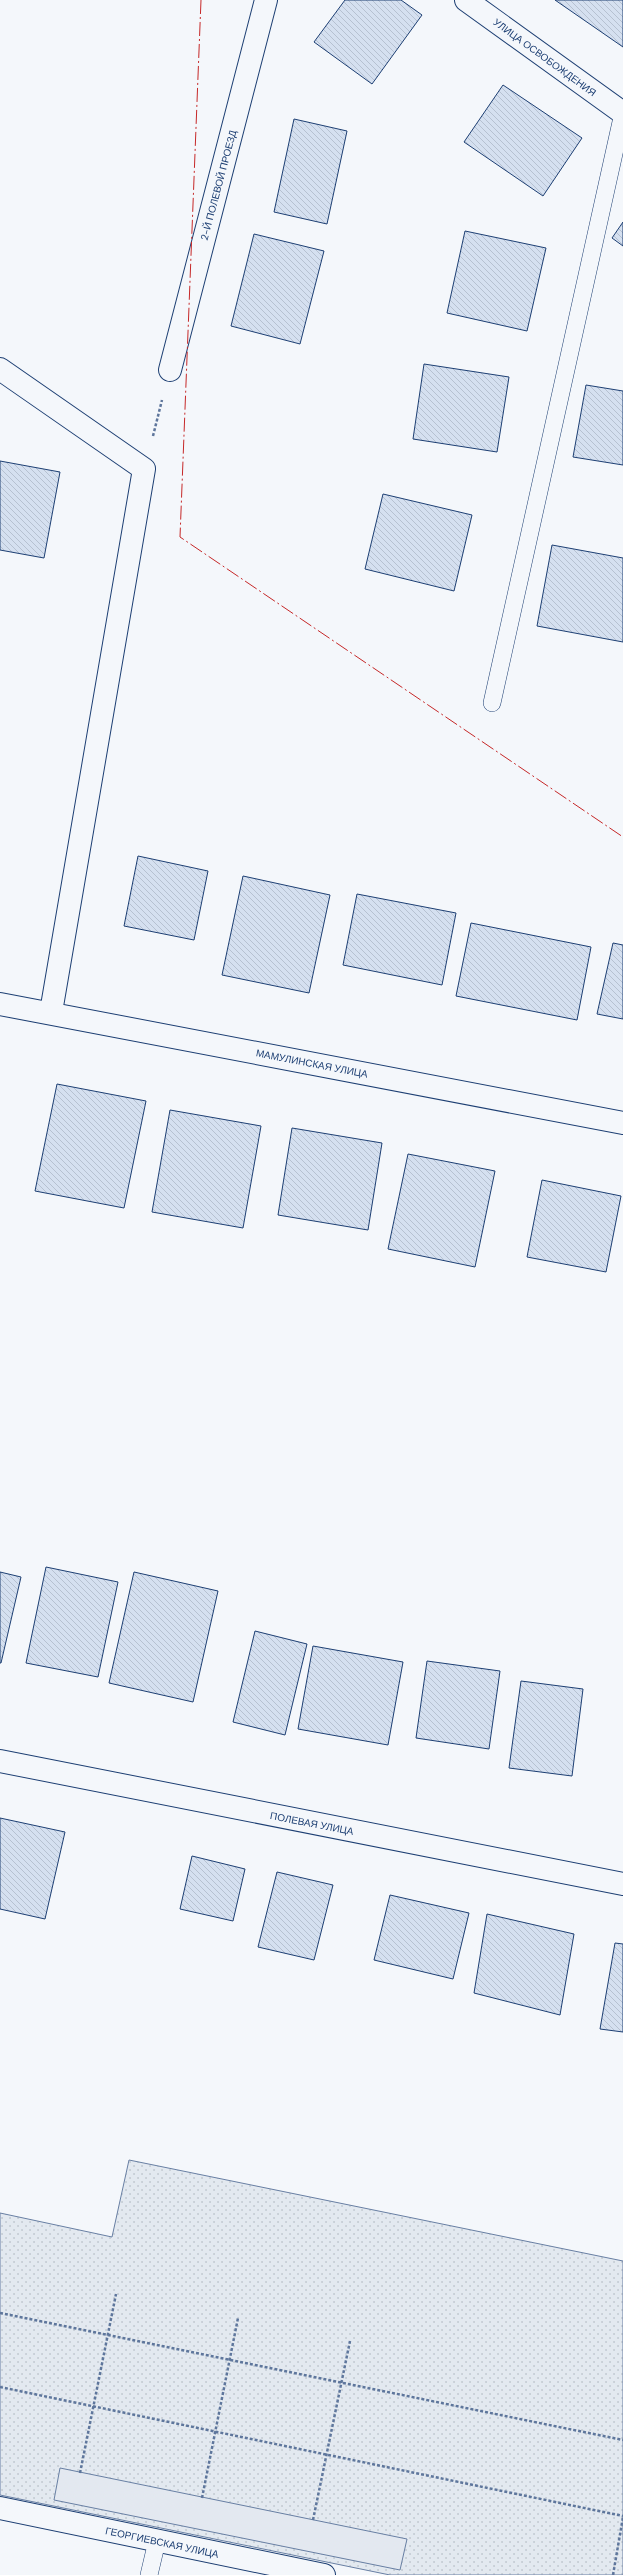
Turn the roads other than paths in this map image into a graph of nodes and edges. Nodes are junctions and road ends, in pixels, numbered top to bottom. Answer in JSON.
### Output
{"nodes":[{"id":1,"x":266,"y":0,"type":"edge"},
{"id":2,"x":466,"y":0,"type":"edge"},
{"id":3,"x":623,"y":113,"type":"edge"},
{"id":4,"x":0,"y":369,"type":"edge"},
{"id":5,"x":170,"y":370,"type":"road end"},
{"id":6,"x":492,"y":703,"type":"dead end"},
{"id":7,"x":0,"y":1004,"type":"edge"},
{"id":8,"x":51,"y":1012,"type":"junction"},
{"id":9,"x":623,"y":1123,"type":"edge"},
{"id":10,"x":0,"y":1761,"type":"edge"},
{"id":11,"x":623,"y":1884,"type":"edge"},
{"id":12,"x":0,"y":2508,"type":"edge"},
{"id":13,"x":156,"y":2541,"type":"junction"},
{"id":14,"x":149,"y":2575,"type":"edge"},
{"id":15,"x":324,"y":2575,"type":"edge"}],
"edges":[{"from":1,"to":5,"type":"street","name":"2-Й ПОЛЕВОЙ ПРОЕЗД"},
{"from":2,"to":3,"type":"street","name":"УЛИЦА ОСВОБОЖДЕНИЯ"},
{"from":3,"to":6,"type":"lane"},
{"from":4,"to":8,"type":"street"},
{"from":7,"to":8,"type":"street","name":"МАМУЛИНСКАЯ УЛИЦА"},
{"from":8,"to":9,"type":"street","name":"МАМУЛИНСКАЯ УЛИЦА"},
{"from":10,"to":11,"type":"street","name":"ПОЛЕВАЯ УЛИЦА"},
{"from":12,"to":13,"type":"street","name":"ГЕОРГИЕВСКАЯ УЛИЦА"},
{"from":13,"to":14,"type":"lane"},
{"from":13,"to":15,"type":"street","name":"ГЕОРГИЕВСКАЯ УЛИЦА"}]}
